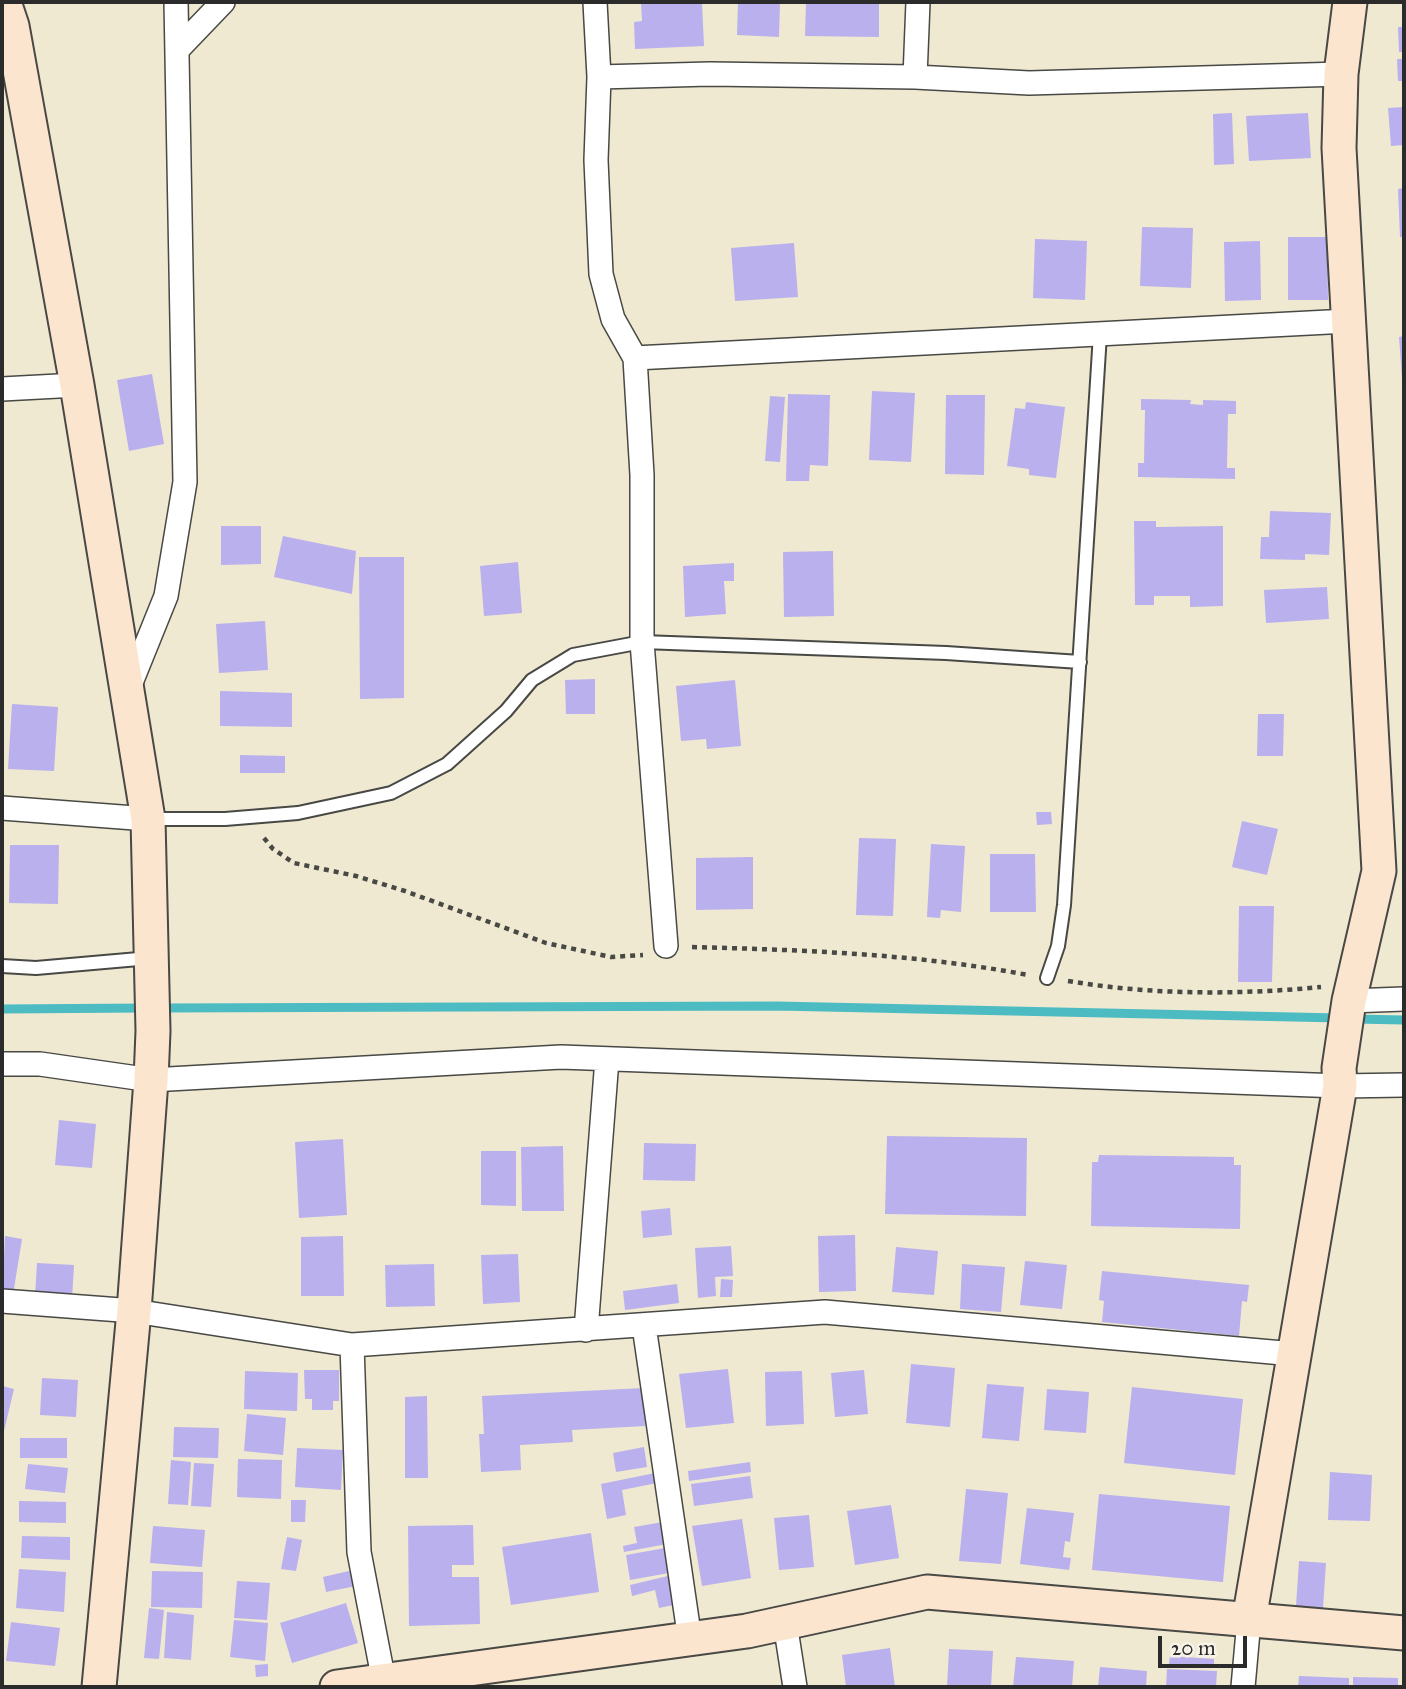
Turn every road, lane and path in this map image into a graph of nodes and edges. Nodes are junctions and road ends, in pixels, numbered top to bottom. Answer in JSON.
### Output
{"nodes":[{"id":1,"x":4,"y":2,"type":"edge"},
{"id":2,"x":176,"y":2,"type":"edge"},
{"id":3,"x":223,"y":2,"type":"edge"},
{"id":4,"x":595,"y":2,"type":"edge"},
{"id":5,"x":918,"y":2,"type":"edge"},
{"id":6,"x":1350,"y":2,"type":"edge"},
{"id":7,"x":177,"y":50,"type":"junction"},
{"id":8,"x":1341,"y":74,"type":"junction"},
{"id":9,"x":599,"y":77,"type":"junction"},
{"id":10,"x":915,"y":78,"type":"junction"},
{"id":11,"x":1348,"y":321,"type":"junction"},
{"id":12,"x":1100,"y":334,"type":"junction"},
{"id":13,"x":635,"y":358,"type":"junction"},
{"id":14,"x":77,"y":385,"type":"junction"},
{"id":15,"x":2,"y":389,"type":"edge"},
{"id":16,"x":642,"y":642,"type":"junction"},
{"id":17,"x":1080,"y":662,"type":"junction"},
{"id":18,"x":127,"y":693,"type":"junction"},
{"id":19,"x":2,"y":808,"type":"edge"},
{"id":20,"x":254,"y":816,"type":"junction"},
{"id":21,"x":148,"y":819,"type":"junction"},
{"id":22,"x":666,"y":946,"type":"junction"},
{"id":23,"x":2,"y":966,"type":"edge"},
{"id":24,"x":150,"y":972,"type":"junction"},
{"id":25,"x":1047,"y":978,"type":"junction"},
{"id":26,"x":1351,"y":992,"type":"junction"},
{"id":27,"x":1404,"y":999,"type":"edge"},
{"id":28,"x":607,"y":1059,"type":"junction"},
{"id":29,"x":2,"y":1064,"type":"edge"},
{"id":30,"x":1339,"y":1077,"type":"junction"},
{"id":31,"x":150,"y":1080,"type":"junction"},
{"id":32,"x":1404,"y":1085,"type":"edge"},
{"id":33,"x":2,"y":1301,"type":"edge"},
{"id":34,"x":134,"y":1311,"type":"junction"},
{"id":35,"x":645,"y":1326,"type":"junction"},
{"id":36,"x":586,"y":1330,"type":"junction"},
{"id":37,"x":352,"y":1345,"type":"junction"},
{"id":38,"x":1294,"y":1354,"type":"junction"},
{"id":39,"x":1249,"y":1620,"type":"junction"},
{"id":40,"x":785,"y":1623,"type":"junction"},
{"id":41,"x":1404,"y":1633,"type":"edge"},
{"id":42,"x":690,"y":1640,"type":"junction"},
{"id":43,"x":384,"y":1684,"type":"edge"},
{"id":44,"x":99,"y":1687,"type":"edge"},
{"id":45,"x":337,"y":1687,"type":"edge"},
{"id":46,"x":794,"y":1687,"type":"edge"},
{"id":47,"x":1243,"y":1687,"type":"edge"}],
"edges":[{"from":1,"to":14,"type":"street"},
{"from":2,"to":7,"type":"street"},
{"from":3,"to":7,"type":"street"},
{"from":4,"to":9,"type":"street"},
{"from":5,"to":10,"type":"street"},
{"from":6,"to":8,"type":"street"},
{"from":7,"to":18,"type":"street"},
{"from":8,"to":10,"type":"street"},
{"from":8,"to":11,"type":"street"},
{"from":9,"to":10,"type":"street"},
{"from":9,"to":13,"type":"street"},
{"from":11,"to":12,"type":"street"},
{"from":11,"to":26,"type":"street"},
{"from":12,"to":13,"type":"street"},
{"from":12,"to":17,"type":"lane"},
{"from":13,"to":16,"type":"street"},
{"from":14,"to":15,"type":"street"},
{"from":14,"to":18,"type":"street"},
{"from":16,"to":17,"type":"lane"},
{"from":16,"to":20,"type":"lane"},
{"from":16,"to":22,"type":"street"},
{"from":17,"to":25,"type":"lane"},
{"from":18,"to":21,"type":"street"},
{"from":19,"to":21,"type":"street"},
{"from":20,"to":21,"type":"lane"},
{"from":20,"to":22,"type":"path"},
{"from":21,"to":24,"type":"street"},
{"from":22,"to":25,"type":"path"},
{"from":23,"to":24,"type":"lane"},
{"from":24,"to":31,"type":"street"},
{"from":25,"to":26,"type":"path"},
{"from":26,"to":27,"type":"street"},
{"from":26,"to":30,"type":"street"},
{"from":28,"to":30,"type":"street"},
{"from":28,"to":31,"type":"street"},
{"from":28,"to":36,"type":"street"},
{"from":29,"to":31,"type":"street"},
{"from":30,"to":32,"type":"street"},
{"from":30,"to":38,"type":"street"},
{"from":31,"to":34,"type":"street"},
{"from":33,"to":34,"type":"street"},
{"from":34,"to":37,"type":"street"},
{"from":34,"to":44,"type":"street"},
{"from":35,"to":36,"type":"street"},
{"from":35,"to":38,"type":"street"},
{"from":35,"to":42,"type":"street"},
{"from":36,"to":37,"type":"street"},
{"from":37,"to":43,"type":"street"},
{"from":38,"to":39,"type":"street"},
{"from":39,"to":40,"type":"street"},
{"from":39,"to":41,"type":"street"},
{"from":39,"to":47,"type":"street"},
{"from":40,"to":42,"type":"street"},
{"from":40,"to":46,"type":"street"},
{"from":42,"to":43,"type":"street"},
{"from":43,"to":45,"type":"street"}]}
